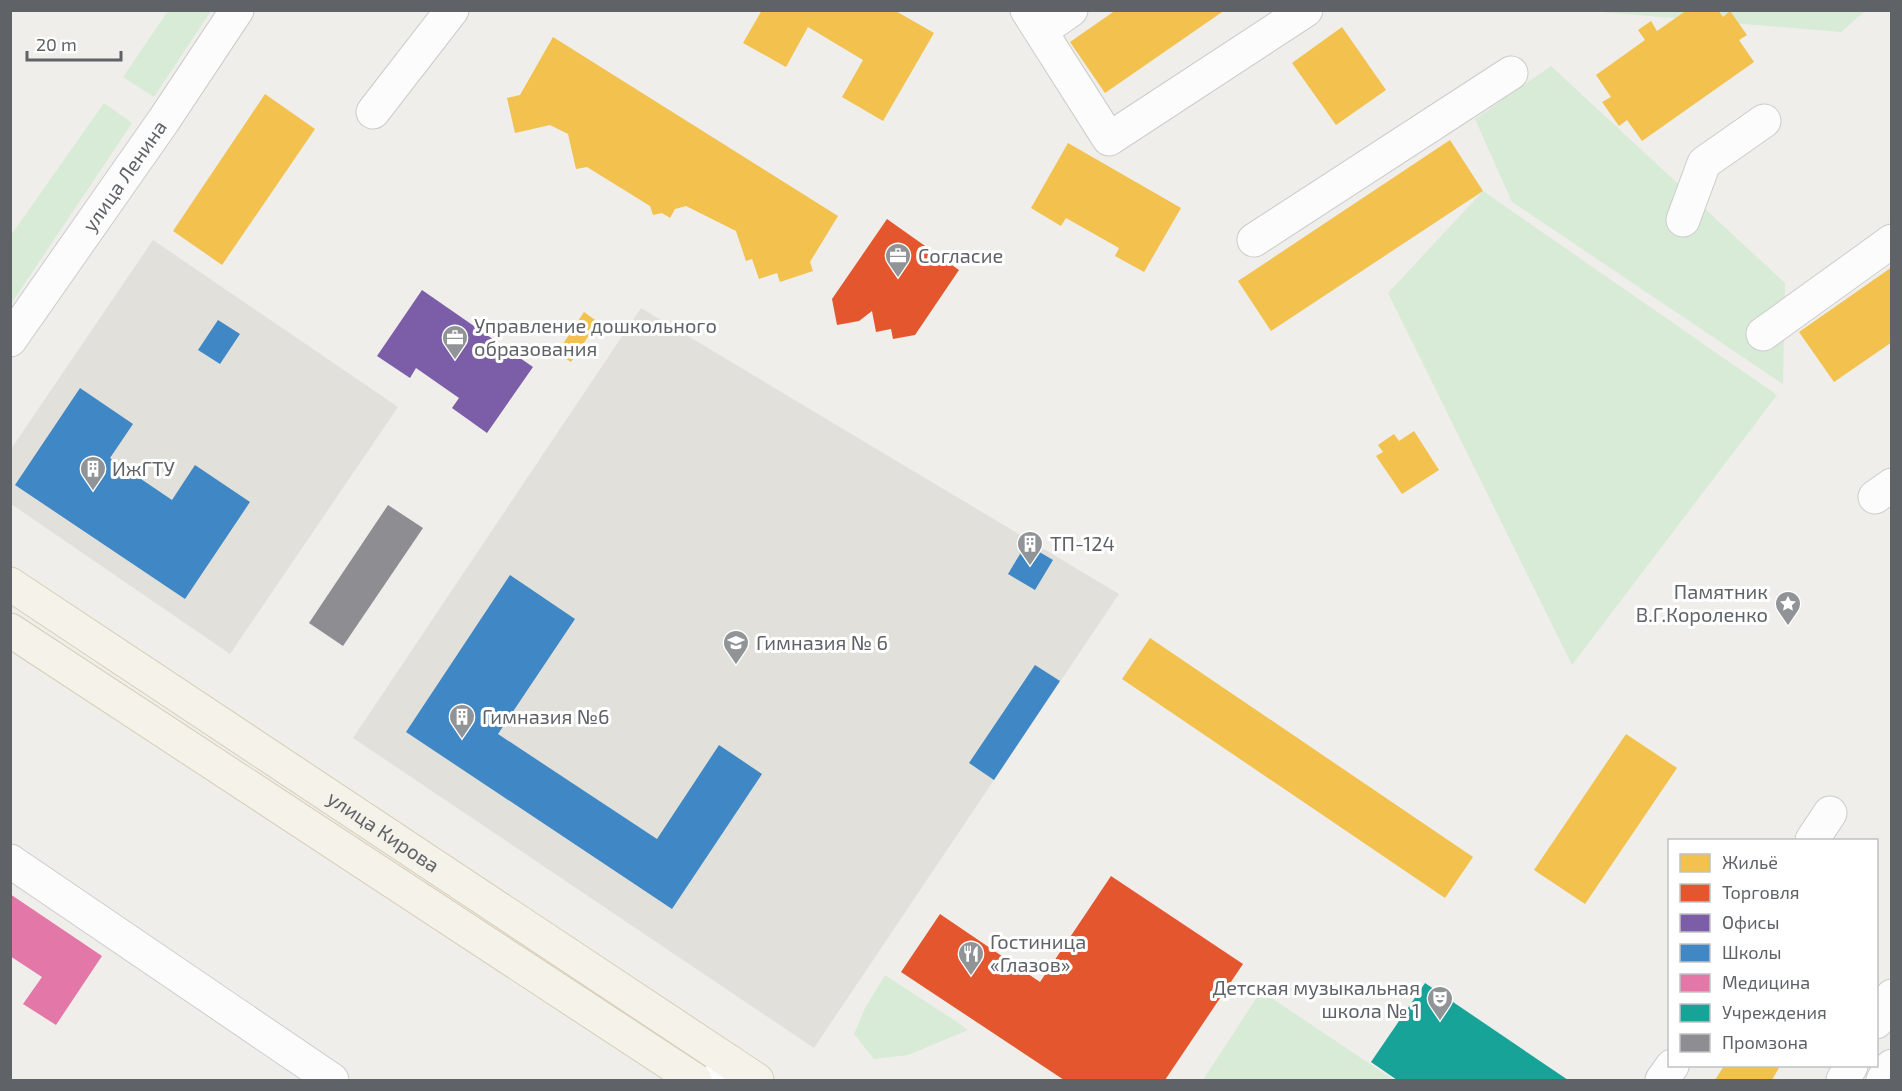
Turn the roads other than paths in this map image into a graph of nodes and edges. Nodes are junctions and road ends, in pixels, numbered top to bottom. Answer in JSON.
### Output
{"nodes":[{"id":1,"x":237,"y":10,"type":"edge"},
{"id":2,"x":452,"y":10,"type":"edge"},
{"id":3,"x":1071,"y":10,"type":"edge"},
{"id":4,"x":1306,"y":10,"type":"edge"},
{"id":5,"x":1034,"y":21,"type":"edge"},
{"id":6,"x":1511,"y":73,"type":"dead end"},
{"id":7,"x":372,"y":112,"type":"dead end"},
{"id":8,"x":1764,"y":121,"type":"dead end"},
{"id":9,"x":1683,"y":220,"type":"dead end"},
{"id":10,"x":1254,"y":240,"type":"dead end"},
{"id":11,"x":1892,"y":241,"type":"edge"},
{"id":12,"x":1763,"y":334,"type":"dead end"},
{"id":13,"x":10,"y":340,"type":"edge"},
{"id":14,"x":10,"y":584,"type":"edge"},
{"id":15,"x":10,"y":630,"type":"edge"},
{"id":16,"x":1830,"y":813,"type":"dead end"},
{"id":17,"x":1813,"y":839,"type":"edge"},
{"id":18,"x":10,"y":861,"type":"edge"},
{"id":19,"x":1892,"y":996,"type":"edge"},
{"id":20,"x":1878,"y":1019,"type":"edge"},
{"id":21,"x":1892,"y":1066,"type":"edge"},
{"id":22,"x":1671,"y":1067,"type":"edge"},
{"id":23,"x":724,"y":1071,"type":"edge"},
{"id":24,"x":332,"y":1080,"type":"edge"},
{"id":25,"x":695,"y":1080,"type":"edge"},
{"id":26,"x":758,"y":1080,"type":"edge"},
{"id":27,"x":1662,"y":1080,"type":"edge"},
{"id":28,"x":1883,"y":1080,"type":"edge"}],
"edges":[{"from":1,"to":13,"type":"street","name":"улица Ленина"},
{"from":2,"to":7,"type":"street"},
{"from":3,"to":5,"type":"street"},
{"from":4,"to":5,"type":"street"},
{"from":6,"to":10,"type":"street"},
{"from":8,"to":9,"type":"street"},
{"from":11,"to":12,"type":"street"},
{"from":14,"to":23,"type":"main road","name":"улица Кирова"},
{"from":15,"to":25,"type":"main road","name":"улица Кирова"},
{"from":16,"to":17,"type":"street"},
{"from":18,"to":24,"type":"street"},
{"from":19,"to":20,"type":"street"},
{"from":21,"to":28,"type":"street"},
{"from":22,"to":27,"type":"street"},
{"from":23,"to":26,"type":"main road","name":"улица Кирова"}]}
